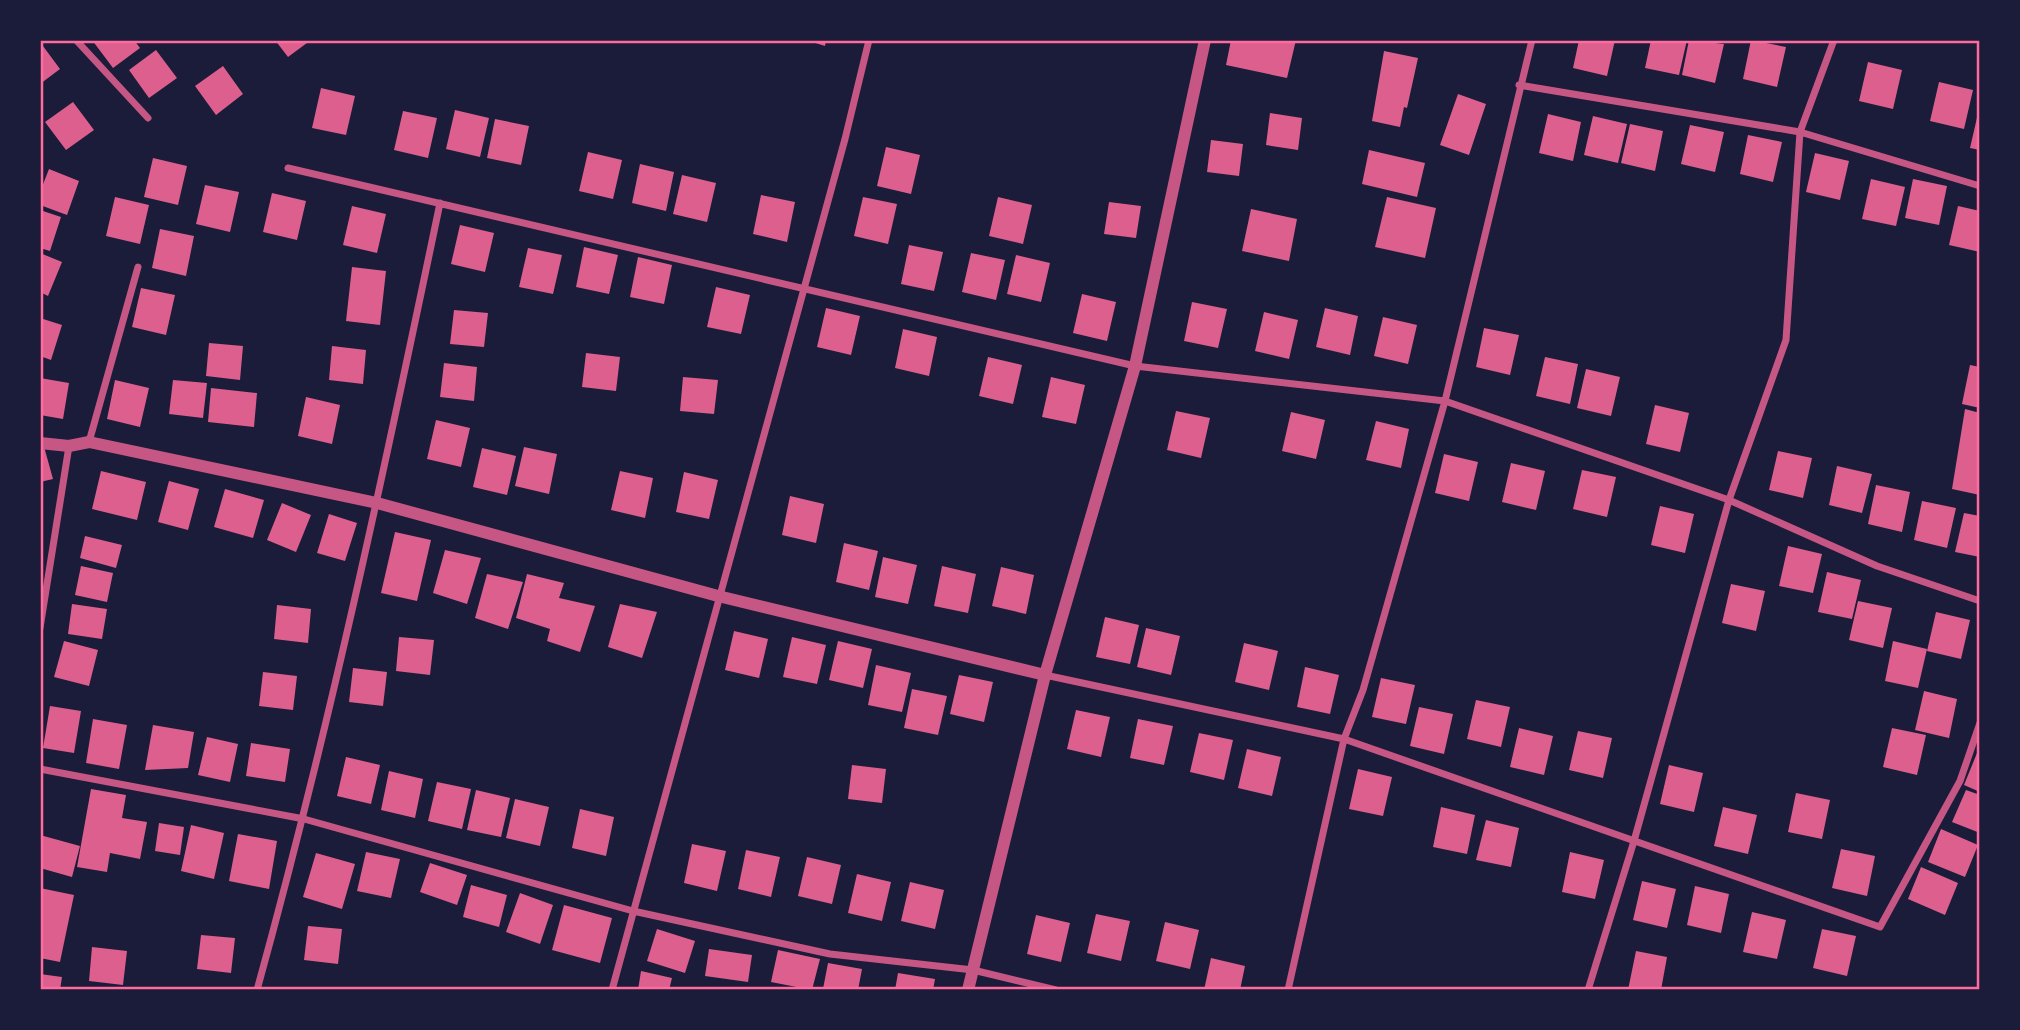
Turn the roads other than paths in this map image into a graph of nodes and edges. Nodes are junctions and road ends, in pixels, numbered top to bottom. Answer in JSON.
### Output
{"nodes":[{"id":1,"x":76,"y":40,"type":"edge"},
{"id":2,"x":869,"y":40,"type":"edge"},
{"id":3,"x":1205,"y":40,"type":"edge"},
{"id":4,"x":1532,"y":40,"type":"edge"},
{"id":5,"x":1834,"y":40,"type":"edge"},
{"id":6,"x":1519,"y":85,"type":"junction"},
{"id":7,"x":148,"y":118,"type":"dead end"},
{"id":8,"x":1800,"y":132,"type":"junction"},
{"id":9,"x":288,"y":167,"type":"dead end"},
{"id":10,"x":1980,"y":186,"type":"edge"},
{"id":11,"x":440,"y":203,"type":"junction"},
{"id":12,"x":138,"y":267,"type":"dead end"},
{"id":13,"x":805,"y":286,"type":"junction"},
{"id":14,"x":1135,"y":366,"type":"junction"},
{"id":15,"x":1445,"y":401,"type":"junction"},
{"id":16,"x":89,"y":442,"type":"junction"},
{"id":17,"x":40,"y":443,"type":"edge"},
{"id":18,"x":69,"y":446,"type":"junction"},
{"id":19,"x":1729,"y":500,"type":"junction"},
{"id":20,"x":377,"y":503,"type":"junction"},
{"id":21,"x":718,"y":596,"type":"junction"},
{"id":22,"x":1980,"y":601,"type":"edge"},
{"id":23,"x":40,"y":628,"type":"edge"},
{"id":24,"x":1045,"y":675,"type":"junction"},
{"id":25,"x":1980,"y":723,"type":"edge"},
{"id":26,"x":1344,"y":739,"type":"junction"},
{"id":27,"x":40,"y":769,"type":"edge"},
{"id":28,"x":304,"y":819,"type":"junction"},
{"id":29,"x":1634,"y":841,"type":"junction"},
{"id":30,"x":633,"y":911,"type":"junction"},
{"id":31,"x":973,"y":970,"type":"junction"},
{"id":32,"x":257,"y":990,"type":"edge"},
{"id":33,"x":612,"y":990,"type":"edge"},
{"id":34,"x":968,"y":990,"type":"edge"},
{"id":35,"x":1056,"y":990,"type":"edge"},
{"id":36,"x":1288,"y":990,"type":"edge"},
{"id":37,"x":1588,"y":990,"type":"edge"}],
"edges":[{"from":1,"to":7,"type":"street"},
{"from":2,"to":13,"type":"street"},
{"from":3,"to":14,"type":"street"},
{"from":4,"to":6,"type":"street"},
{"from":5,"to":8,"type":"street"},
{"from":6,"to":8,"type":"street"},
{"from":6,"to":15,"type":"street"},
{"from":8,"to":10,"type":"street"},
{"from":8,"to":19,"type":"street"},
{"from":9,"to":11,"type":"street"},
{"from":11,"to":13,"type":"street"},
{"from":11,"to":20,"type":"street"},
{"from":12,"to":16,"type":"street"},
{"from":13,"to":14,"type":"street"},
{"from":13,"to":21,"type":"street"},
{"from":14,"to":15,"type":"street"},
{"from":14,"to":24,"type":"street"},
{"from":15,"to":19,"type":"street"},
{"from":15,"to":26,"type":"street"},
{"from":16,"to":18,"type":"street"},
{"from":16,"to":20,"type":"street"},
{"from":17,"to":18,"type":"street"},
{"from":18,"to":23,"type":"street"},
{"from":19,"to":22,"type":"street"},
{"from":19,"to":29,"type":"street"},
{"from":20,"to":21,"type":"street"},
{"from":20,"to":28,"type":"street"},
{"from":21,"to":24,"type":"street"},
{"from":21,"to":30,"type":"street"},
{"from":24,"to":26,"type":"street"},
{"from":24,"to":31,"type":"street"},
{"from":25,"to":29,"type":"street"},
{"from":26,"to":29,"type":"street"},
{"from":26,"to":36,"type":"street"},
{"from":27,"to":28,"type":"street"},
{"from":28,"to":30,"type":"street"},
{"from":28,"to":32,"type":"street"},
{"from":29,"to":37,"type":"street"},
{"from":30,"to":31,"type":"street"},
{"from":30,"to":33,"type":"street"},
{"from":31,"to":34,"type":"street"},
{"from":31,"to":35,"type":"street"}]}
